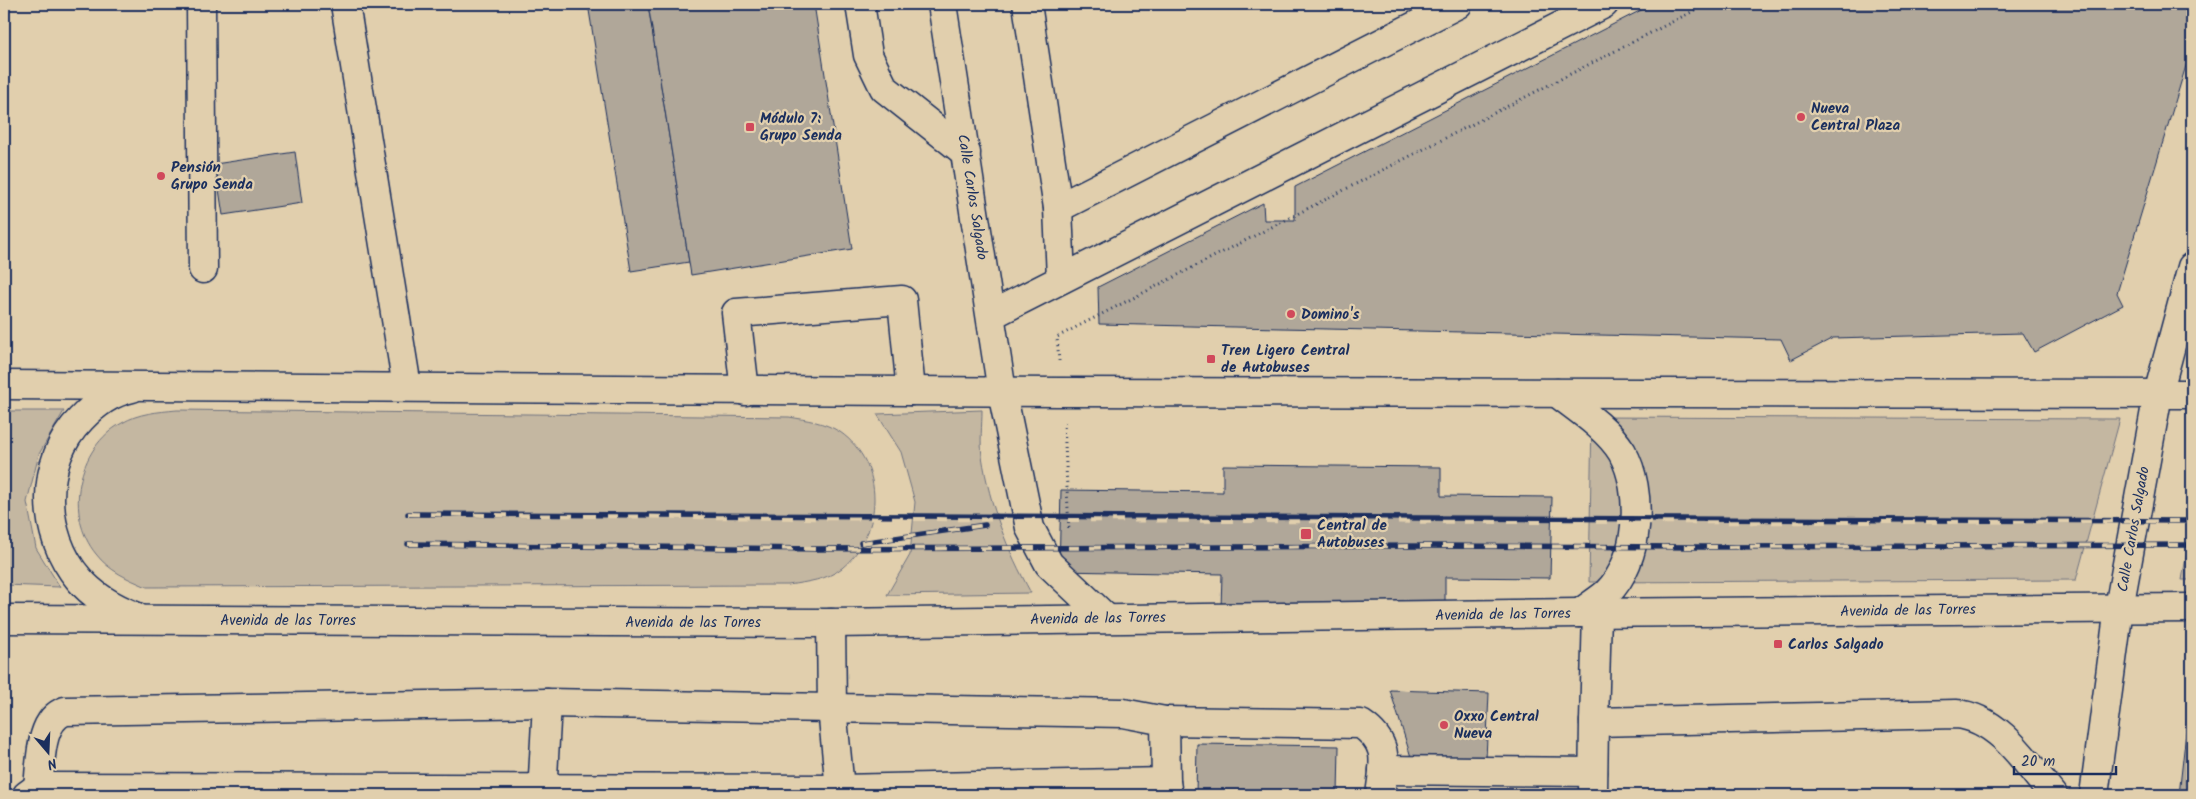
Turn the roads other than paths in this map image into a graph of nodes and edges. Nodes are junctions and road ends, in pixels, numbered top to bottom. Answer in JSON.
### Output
{"nodes":[{"id":1,"x":202,"y":4,"type":"edge"},
{"id":2,"x":345,"y":4,"type":"edge"},
{"id":3,"x":860,"y":4,"type":"edge"},
{"id":4,"x":942,"y":4,"type":"edge"},
{"id":5,"x":1027,"y":4,"type":"edge"},
{"id":6,"x":1604,"y":4,"type":"edge"},
{"id":7,"x":1447,"y":6,"type":"edge"},
{"id":8,"x":966,"y":153,"type":"junction"},
{"id":9,"x":1058,"y":208,"type":"junction"},
{"id":10,"x":2192,"y":267,"type":"edge"},
{"id":11,"x":203,"y":269,"type":"dead end"},
{"id":12,"x":1061,"y":279,"type":"junction"},
{"id":13,"x":991,"y":315,"type":"junction"},
{"id":14,"x":4,"y":384,"type":"edge"},
{"id":15,"x":151,"y":385,"type":"junction"},
{"id":16,"x":407,"y":386,"type":"junction"},
{"id":17,"x":745,"y":390,"type":"junction"},
{"id":18,"x":911,"y":391,"type":"junction"},
{"id":19,"x":1002,"y":392,"type":"junction"},
{"id":20,"x":1557,"y":393,"type":"junction"},
{"id":21,"x":2158,"y":394,"type":"junction"},
{"id":22,"x":2192,"y":394,"type":"edge"},
{"id":23,"x":2119,"y":608,"type":"junction"},
{"id":24,"x":2192,"y":608,"type":"edge"},
{"id":25,"x":1588,"y":613,"type":"junction"},
{"id":26,"x":4,"y":618,"type":"edge"},
{"id":27,"x":1106,"y":618,"type":"junction"},
{"id":28,"x":152,"y":619,"type":"junction"},
{"id":29,"x":831,"y":623,"type":"junction"},
{"id":30,"x":547,"y":703,"type":"junction"},
{"id":31,"x":832,"y":708,"type":"junction"},
{"id":32,"x":1164,"y":721,"type":"junction"},
{"id":33,"x":1594,"y":722,"type":"junction"},
{"id":34,"x":1382,"y":783,"type":"edge"},
{"id":35,"x":1593,"y":783,"type":"edge"},
{"id":36,"x":1167,"y":789,"type":"edge"},
{"id":37,"x":32,"y":791,"type":"edge"},
{"id":38,"x":177,"y":791,"type":"edge"},
{"id":39,"x":543,"y":791,"type":"edge"},
{"id":40,"x":837,"y":792,"type":"edge"},
{"id":41,"x":2053,"y":795,"type":"edge"},
{"id":42,"x":2094,"y":795,"type":"edge"}],
"edges":[{"from":1,"to":11,"type":"street"},
{"from":2,"to":16,"type":"street"},
{"from":3,"to":8,"type":"street"},
{"from":4,"to":8,"type":"street","name":"Calle Carlos Salgado"},
{"from":5,"to":9,"type":"street"},
{"from":6,"to":12,"type":"street"},
{"from":7,"to":9,"type":"street"},
{"from":8,"to":13,"type":"street","name":"Calle Carlos Salgado"},
{"from":9,"to":12,"type":"street"},
{"from":10,"to":21,"type":"street","name":"Calle Carlos Salgado"},
{"from":12,"to":13,"type":"street"},
{"from":13,"to":19,"type":"street","name":"Calle Carlos Salgado"},
{"from":14,"to":15,"type":"street"},
{"from":15,"to":16,"type":"street"},
{"from":15,"to":28,"type":"street"},
{"from":16,"to":17,"type":"street"},
{"from":17,"to":18,"type":"street"},
{"from":17,"to":18,"type":"street"},
{"from":18,"to":19,"type":"street"},
{"from":19,"to":20,"type":"street"},
{"from":19,"to":27,"type":"street","name":"Calle Carlos Salgado"},
{"from":20,"to":21,"type":"street"},
{"from":20,"to":25,"type":"street"},
{"from":21,"to":22,"type":"street"},
{"from":21,"to":23,"type":"street","name":"Calle Carlos Salgado"},
{"from":23,"to":24,"type":"street","name":"Avenida de las Torres"},
{"from":23,"to":25,"type":"street","name":"Avenida de las Torres"},
{"from":23,"to":42,"type":"street","name":"Calle Carlos Salgado"},
{"from":25,"to":27,"type":"street","name":"Avenida de las Torres"},
{"from":25,"to":33,"type":"street"},
{"from":26,"to":28,"type":"street","name":"Avenida de las Torres"},
{"from":27,"to":29,"type":"street","name":"Avenida de las Torres"},
{"from":28,"to":29,"type":"street","name":"Avenida de las Torres"},
{"from":29,"to":31,"type":"street"},
{"from":30,"to":31,"type":"street"},
{"from":30,"to":37,"type":"street"},
{"from":30,"to":39,"type":"street"},
{"from":31,"to":32,"type":"street"},
{"from":31,"to":40,"type":"street"},
{"from":32,"to":34,"type":"street"},
{"from":32,"to":36,"type":"street"},
{"from":33,"to":35,"type":"street"},
{"from":33,"to":41,"type":"street"},
{"from":34,"to":35,"type":"street"},
{"from":36,"to":40,"type":"street"},
{"from":37,"to":38,"type":"street"},
{"from":38,"to":39,"type":"street"},
{"from":39,"to":40,"type":"street"}]}
